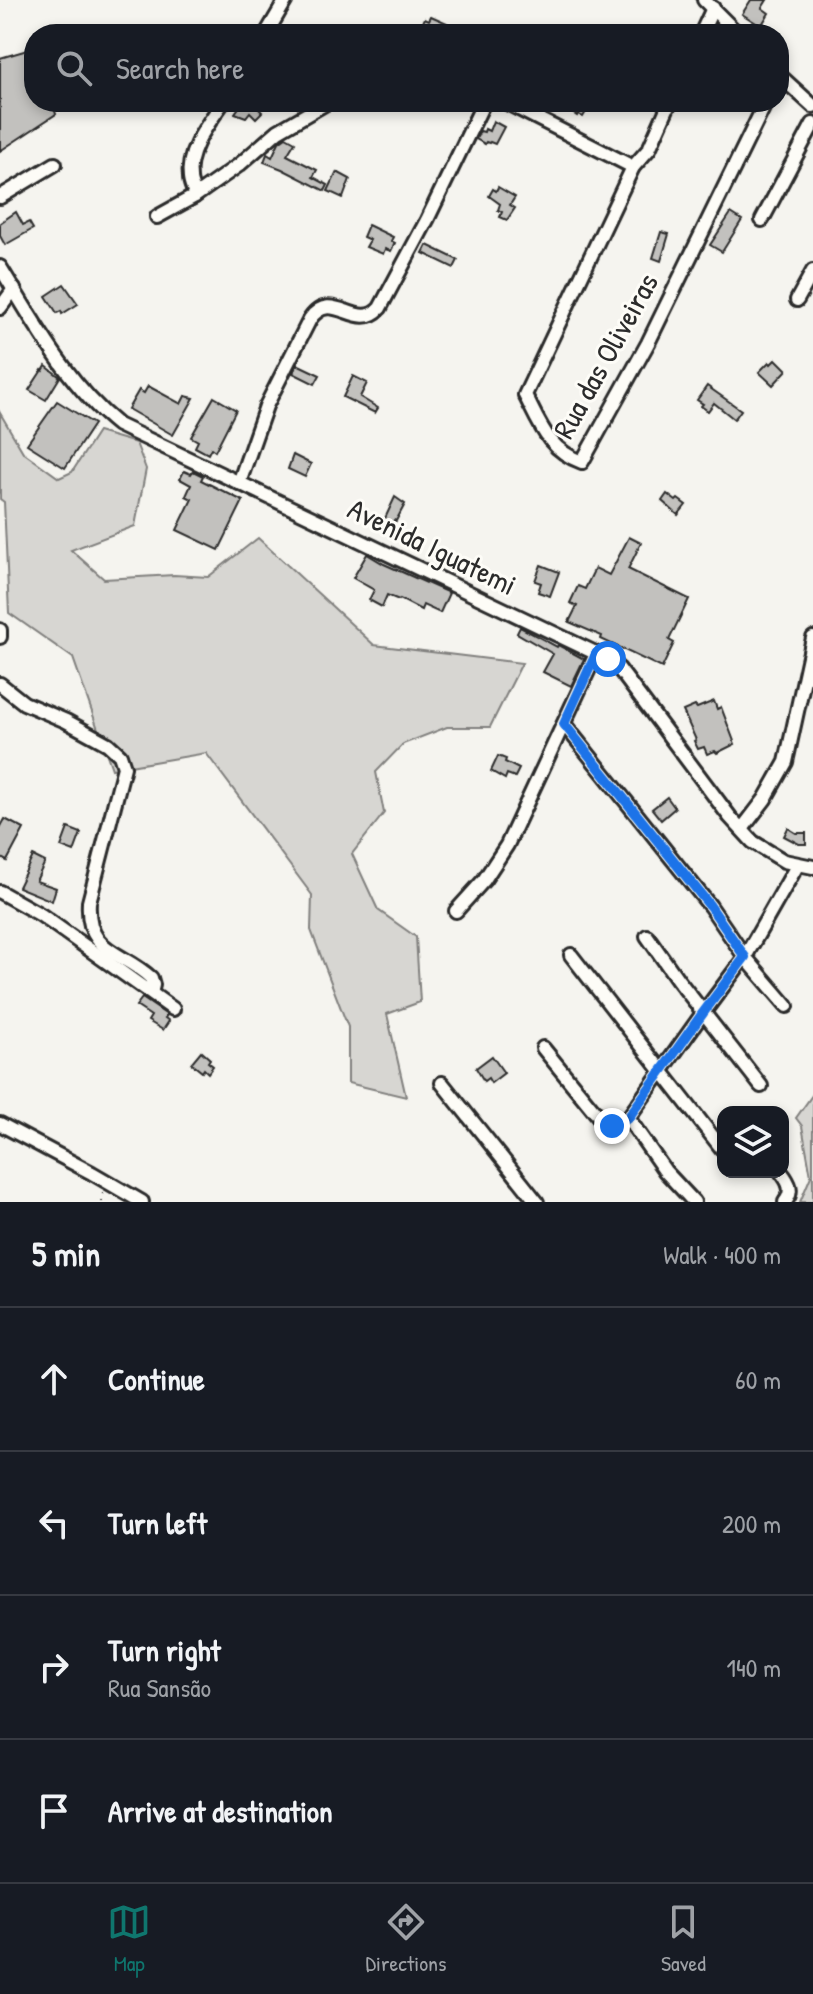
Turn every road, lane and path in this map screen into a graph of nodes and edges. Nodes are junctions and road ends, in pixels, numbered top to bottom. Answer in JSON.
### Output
{"nodes":[{"id":1,"x":286,"y":0,"type":"edge"},
{"id":2,"x":709,"y":4,"type":"edge"},
{"id":3,"x":272,"y":24,"type":"edge"},
{"id":4,"x":704,"y":24,"type":"edge"},
{"id":5,"x":728,"y":24,"type":"edge"},
{"id":6,"x":789,"y":84,"type":"edge"},
{"id":7,"x":813,"y":106,"type":"edge"},
{"id":8,"x":217,"y":112,"type":"edge"},
{"id":9,"x":311,"y":112,"type":"edge"},
{"id":10,"x":479,"y":112,"type":"edge"},
{"id":11,"x":525,"y":112,"type":"edge"},
{"id":12,"x":666,"y":112,"type":"edge"},
{"id":13,"x":761,"y":112,"type":"edge"},
{"id":14,"x":813,"y":124,"type":"edge"},
{"id":15,"x":55,"y":164,"type":"dead end"},
{"id":16,"x":633,"y":167,"type":"junction"},
{"id":17,"x":195,"y":196,"type":"junction"},
{"id":18,"x":0,"y":197,"type":"edge"},
{"id":19,"x":157,"y":217,"type":"dead end"},
{"id":20,"x":762,"y":220,"type":"dead end"},
{"id":21,"x":0,"y":267,"type":"edge"},
{"id":22,"x":813,"y":271,"type":"edge"},
{"id":23,"x":14,"y":289,"type":"junction"},
{"id":24,"x":797,"y":300,"type":"dead end"},
{"id":25,"x":0,"y":308,"type":"edge"},
{"id":26,"x":239,"y":483,"type":"junction"},
{"id":27,"x":0,"y":630,"type":"edge"},
{"id":28,"x":0,"y":637,"type":"edge"},
{"id":29,"x":813,"y":638,"type":"edge"},
{"id":30,"x":596,"y":654,"type":"junction"},
{"id":31,"x":0,"y":684,"type":"edge"},
{"id":32,"x":564,"y":724,"type":"junction"},
{"id":33,"x":742,"y":829,"type":"junction"},
{"id":34,"x":798,"y":864,"type":"junction"},
{"id":35,"x":813,"y":867,"type":"edge"},
{"id":36,"x":0,"y":892,"type":"edge"},
{"id":37,"x":456,"y":911,"type":"dead end"},
{"id":38,"x":647,"y":936,"type":"dead end"},
{"id":39,"x":571,"y":955,"type":"dead end"},
{"id":40,"x":745,"y":957,"type":"junction"},
{"id":41,"x":151,"y":993,"type":"junction"},
{"id":42,"x":787,"y":1006,"type":"dead end"},
{"id":43,"x":173,"y":1009,"type":"dead end"},
{"id":44,"x":703,"y":1013,"type":"junction"},
{"id":45,"x":543,"y":1048,"type":"dead end"},
{"id":46,"x":661,"y":1070,"type":"junction"},
{"id":47,"x":442,"y":1083,"type":"dead end"},
{"id":48,"x":761,"y":1086,"type":"dead end"},
{"id":49,"x":628,"y":1118,"type":"junction"},
{"id":50,"x":0,"y":1124,"type":"edge"},
{"id":51,"x":717,"y":1144,"type":"edge"},
{"id":52,"x":785,"y":1178,"type":"edge"},
{"id":53,"x":142,"y":1202,"type":"edge"},
{"id":54,"x":537,"y":1202,"type":"edge"},
{"id":55,"x":694,"y":1202,"type":"edge"},
{"id":56,"x":785,"y":1202,"type":"edge"}],
"edges":[{"from":1,"to":3,"type":"street"},
{"from":2,"to":4,"type":"street"},
{"from":2,"to":5,"type":"street"},
{"from":6,"to":7,"type":"street"},
{"from":8,"to":17,"type":"street"},
{"from":9,"to":17,"type":"street"},
{"from":10,"to":26,"type":"street"},
{"from":11,"to":16,"type":"street"},
{"from":12,"to":16,"type":"street"},
{"from":13,"to":16,"type":"street","name":"Rua das Oliveiras"},
{"from":14,"to":20,"type":"street"},
{"from":15,"to":18,"type":"street"},
{"from":17,"to":19,"type":"street"},
{"from":21,"to":23,"type":"street","name":"Avenida Iguatemi"},
{"from":22,"to":24,"type":"street"},
{"from":23,"to":25,"type":"street"},
{"from":23,"to":26,"type":"street","name":"Avenida Iguatemi"},
{"from":26,"to":30,"type":"street","name":"Avenida Iguatemi"},
{"from":27,"to":28,"type":"street"},
{"from":29,"to":33,"type":"street"},
{"from":30,"to":32,"type":"street"},
{"from":30,"to":33,"type":"street","name":"Avenida Iguatemi"},
{"from":31,"to":41,"type":"street"},
{"from":32,"to":37,"type":"street"},
{"from":32,"to":40,"type":"street"},
{"from":33,"to":34,"type":"street","name":"Avenida Iguatemi"},
{"from":34,"to":35,"type":"street","name":"Avenida Iguatemi"},
{"from":34,"to":40,"type":"street"},
{"from":36,"to":41,"type":"street"},
{"from":38,"to":44,"type":"street"},
{"from":39,"to":46,"type":"street"},
{"from":40,"to":42,"type":"street"},
{"from":40,"to":44,"type":"street"},
{"from":41,"to":43,"type":"street"},
{"from":44,"to":46,"type":"street"},
{"from":44,"to":48,"type":"street"},
{"from":45,"to":49,"type":"street"},
{"from":46,"to":49,"type":"street"},
{"from":46,"to":51,"type":"street"},
{"from":47,"to":54,"type":"street"},
{"from":49,"to":55,"type":"street"},
{"from":50,"to":53,"type":"street"},
{"from":52,"to":56,"type":"street"}]}
